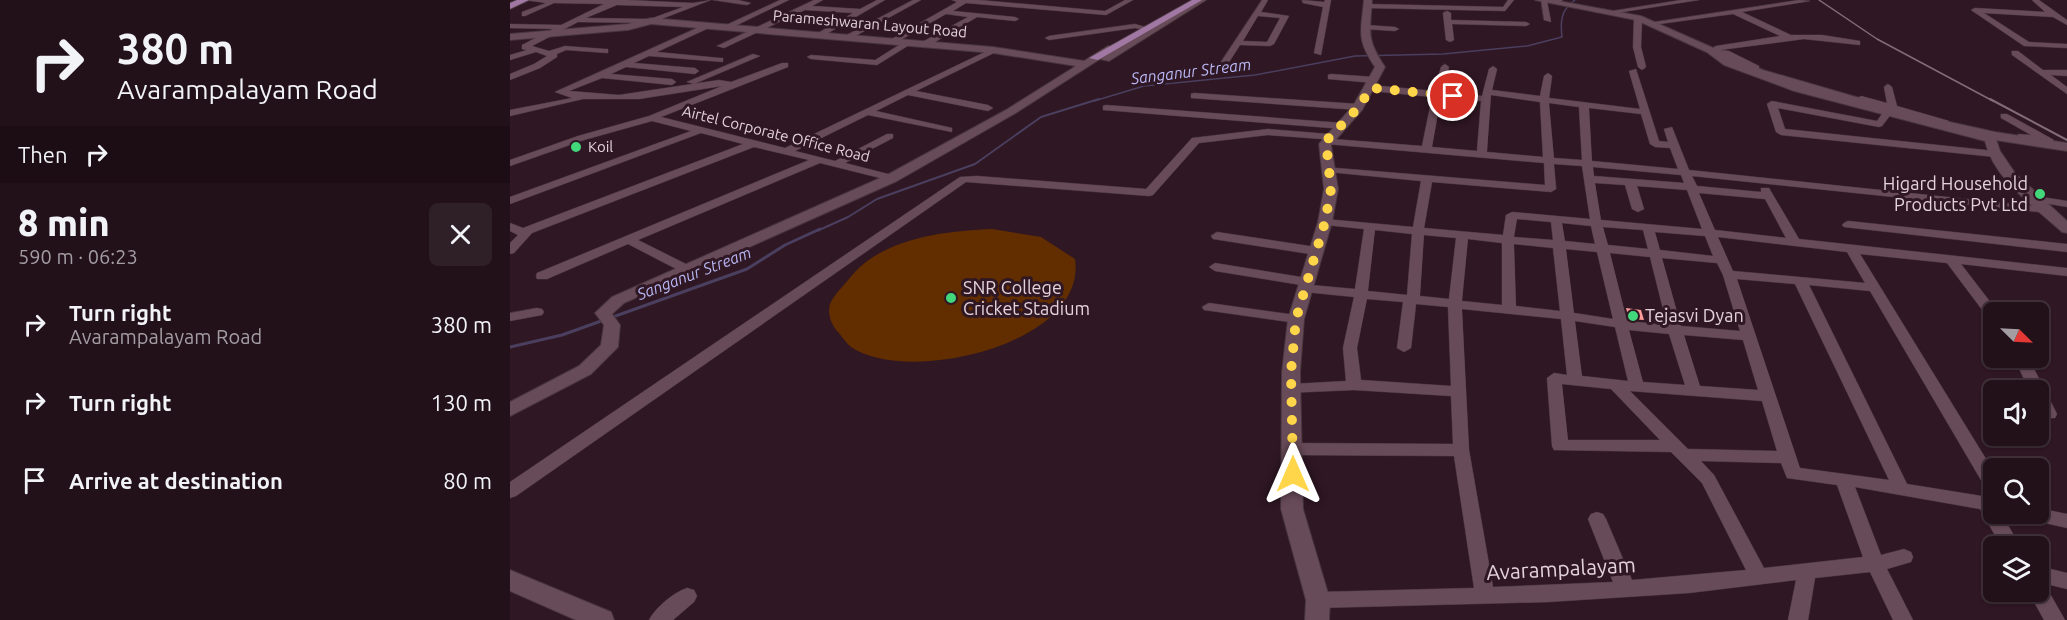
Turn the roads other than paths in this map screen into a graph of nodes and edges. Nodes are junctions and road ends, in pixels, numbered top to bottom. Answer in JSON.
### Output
{"nodes":[{"id":1,"x":520,"y":0,"type":"edge"},
{"id":2,"x":526,"y":0,"type":"edge"},
{"id":3,"x":708,"y":0,"type":"edge"},
{"id":4,"x":716,"y":0,"type":"edge"},
{"id":5,"x":786,"y":0,"type":"edge"},
{"id":6,"x":820,"y":0,"type":"edge"},
{"id":7,"x":882,"y":0,"type":"edge"},
{"id":8,"x":899,"y":0,"type":"edge"},
{"id":9,"x":956,"y":0,"type":"edge"},
{"id":10,"x":966,"y":0,"type":"edge"},
{"id":11,"x":1041,"y":0,"type":"edge"},
{"id":12,"x":1130,"y":0,"type":"edge"},
{"id":13,"x":1198,"y":0,"type":"edge"},
{"id":14,"x":1255,"y":0,"type":"edge"},
{"id":15,"x":1265,"y":0,"type":"edge"},
{"id":16,"x":1305,"y":0,"type":"edge"},
{"id":17,"x":1510,"y":0,"type":"edge"},
{"id":18,"x":1560,"y":0,"type":"edge"},
{"id":19,"x":1696,"y":0,"type":"edge"},
{"id":20,"x":2035,"y":0,"type":"edge"},
{"id":21,"x":557,"y":1,"type":"edge"},
{"id":22,"x":620,"y":1,"type":"edge"},
{"id":23,"x":917,"y":1,"type":"edge"},
{"id":24,"x":1545,"y":1,"type":"edge"},
{"id":25,"x":1808,"y":1,"type":"edge"},
{"id":26,"x":1001,"y":2,"type":"edge"},
{"id":27,"x":747,"y":3,"type":"dead end"},
{"id":28,"x":1327,"y":3,"type":"edge"},
{"id":29,"x":1368,"y":3,"type":"edge"},
{"id":30,"x":1405,"y":3,"type":"edge"},
{"id":31,"x":1444,"y":4,"type":"edge"},
{"id":32,"x":510,"y":5,"type":"edge"},
{"id":33,"x":692,"y":6,"type":"junction"},
{"id":34,"x":803,"y":7,"type":"junction"},
{"id":35,"x":1031,"y":7,"type":"junction"},
{"id":36,"x":1733,"y":11,"type":"junction"},
{"id":37,"x":861,"y":12,"type":"junction"},
{"id":38,"x":944,"y":12,"type":"junction"},
{"id":39,"x":1610,"y":12,"type":"junction"},
{"id":40,"x":525,"y":14,"type":"dead end"},
{"id":41,"x":1257,"y":14,"type":"junction"},
{"id":42,"x":976,"y":15,"type":"junction"},
{"id":43,"x":2054,"y":15,"type":"junction"},
{"id":44,"x":1638,"y":18,"type":"junction"},
{"id":45,"x":1015,"y":19,"type":"dead end"},
{"id":46,"x":576,"y":20,"type":"junction"},
{"id":47,"x":1548,"y":20,"type":"dead end"},
{"id":48,"x":651,"y":21,"type":"junction"},
{"id":49,"x":1448,"y":22,"type":"junction"},
{"id":50,"x":2067,"y":22,"type":"edge"},
{"id":51,"x":560,"y":23,"type":"junction"},
{"id":52,"x":1652,"y":23,"type":"junction"},
{"id":53,"x":1526,"y":24,"type":"dead end"},
{"id":54,"x":708,"y":25,"type":"junction"},
{"id":55,"x":510,"y":26,"type":"edge"},
{"id":56,"x":726,"y":27,"type":"junction"},
{"id":57,"x":1366,"y":27,"type":"junction"},
{"id":58,"x":1145,"y":28,"type":"junction"},
{"id":59,"x":1395,"y":28,"type":"dead end"},
{"id":60,"x":756,"y":29,"type":"junction"},
{"id":61,"x":550,"y":34,"type":"junction"},
{"id":62,"x":820,"y":34,"type":"junction"},
{"id":63,"x":847,"y":37,"type":"junction"},
{"id":64,"x":511,"y":38,"type":"edge"},
{"id":65,"x":1048,"y":38,"type":"dead end"},
{"id":66,"x":1790,"y":38,"type":"junction"},
{"id":67,"x":894,"y":40,"type":"junction"},
{"id":68,"x":1450,"y":40,"type":"dead end"},
{"id":69,"x":910,"y":42,"type":"junction"},
{"id":70,"x":1239,"y":43,"type":"junction"},
{"id":71,"x":1857,"y":43,"type":"dead end"},
{"id":72,"x":927,"y":44,"type":"junction"},
{"id":73,"x":721,"y":46,"type":"dead end"},
{"id":74,"x":2067,"y":46,"type":"edge"},
{"id":75,"x":535,"y":50,"type":"junction"},
{"id":76,"x":993,"y":50,"type":"junction"},
{"id":77,"x":605,"y":51,"type":"dead end"},
{"id":78,"x":1712,"y":51,"type":"junction"},
{"id":79,"x":2015,"y":52,"type":"dead end"},
{"id":80,"x":649,"y":53,"type":"junction"},
{"id":81,"x":1318,"y":53,"type":"dead end"},
{"id":82,"x":548,"y":54,"type":"junction"},
{"id":83,"x":756,"y":56,"type":"dead end"},
{"id":84,"x":811,"y":57,"type":"dead end"},
{"id":85,"x":510,"y":58,"type":"edge"},
{"id":86,"x":720,"y":60,"type":"dead end"},
{"id":87,"x":1091,"y":62,"type":"junction"},
{"id":88,"x":626,"y":64,"type":"junction"},
{"id":89,"x":785,"y":65,"type":"dead end"},
{"id":90,"x":1445,"y":67,"type":"dead end"},
{"id":91,"x":1221,"y":68,"type":"dead end"},
{"id":92,"x":1493,"y":69,"type":"dead end"},
{"id":93,"x":695,"y":71,"type":"dead end"},
{"id":94,"x":2040,"y":72,"type":"junction"},
{"id":95,"x":2067,"y":73,"type":"edge"},
{"id":96,"x":602,"y":75,"type":"junction"},
{"id":97,"x":1548,"y":76,"type":"dead end"},
{"id":98,"x":510,"y":77,"type":"edge"},
{"id":99,"x":1330,"y":77,"type":"dead end"},
{"id":100,"x":1373,"y":84,"type":"junction"},
{"id":101,"x":732,"y":85,"type":"junction"},
{"id":102,"x":669,"y":87,"type":"junction"},
{"id":103,"x":1888,"y":87,"type":"dead end"},
{"id":104,"x":2067,"y":91,"type":"edge"},
{"id":105,"x":907,"y":92,"type":"junction"},
{"id":106,"x":1437,"y":94,"type":"junction"},
{"id":107,"x":1486,"y":95,"type":"junction"},
{"id":108,"x":1194,"y":96,"type":"dead end"},
{"id":109,"x":581,"y":99,"type":"junction"},
{"id":110,"x":1544,"y":100,"type":"junction"},
{"id":111,"x":1584,"y":105,"type":"junction"},
{"id":112,"x":1359,"y":107,"type":"junction"},
{"id":113,"x":988,"y":108,"type":"dead end"},
{"id":114,"x":1106,"y":108,"type":"dead end"},
{"id":115,"x":1890,"y":110,"type":"junction"},
{"id":116,"x":867,"y":112,"type":"junction"},
{"id":117,"x":1645,"y":112,"type":"junction"},
{"id":118,"x":510,"y":113,"type":"edge"},
{"id":119,"x":2004,"y":116,"type":"dead end"},
{"id":120,"x":652,"y":118,"type":"junction"},
{"id":121,"x":1343,"y":126,"type":"junction"},
{"id":122,"x":1669,"y":129,"type":"dead end"},
{"id":123,"x":701,"y":130,"type":"junction"},
{"id":124,"x":949,"y":130,"type":"dead end"},
{"id":125,"x":890,"y":136,"type":"dead end"},
{"id":126,"x":1328,"y":139,"type":"junction"},
{"id":127,"x":1991,"y":139,"type":"junction"},
{"id":128,"x":752,"y":144,"type":"junction"},
{"id":129,"x":1674,"y":145,"type":"junction"},
{"id":130,"x":2067,"y":149,"type":"edge"},
{"id":131,"x":1426,"y":150,"type":"junction"},
{"id":132,"x":785,"y":152,"type":"junction"},
{"id":133,"x":510,"y":154,"type":"edge"},
{"id":134,"x":1482,"y":154,"type":"junction"},
{"id":135,"x":1995,"y":154,"type":"junction"},
{"id":136,"x":524,"y":158,"type":"junction"},
{"id":137,"x":818,"y":160,"type":"junction"},
{"id":138,"x":1548,"y":160,"type":"junction"},
{"id":139,"x":510,"y":163,"type":"edge"},
{"id":140,"x":836,"y":164,"type":"junction"},
{"id":141,"x":1587,"y":164,"type":"junction"},
{"id":142,"x":1328,"y":169,"type":"junction"},
{"id":143,"x":1686,"y":173,"type":"junction"},
{"id":144,"x":892,"y":178,"type":"junction"},
{"id":145,"x":1427,"y":178,"type":"junction"},
{"id":146,"x":1590,"y":179,"type":"junction"},
{"id":147,"x":1760,"y":180,"type":"junction"},
{"id":148,"x":1630,"y":182,"type":"junction"},
{"id":149,"x":1693,"y":188,"type":"junction"},
{"id":150,"x":1767,"y":196,"type":"junction"},
{"id":151,"x":2036,"y":200,"type":"junction"},
{"id":152,"x":510,"y":201,"type":"edge"},
{"id":153,"x":2067,"y":204,"type":"edge"},
{"id":154,"x":1638,"y":209,"type":"dead end"},
{"id":155,"x":2048,"y":210,"type":"junction"},
{"id":156,"x":1556,"y":218,"type":"junction"},
{"id":157,"x":1325,"y":222,"type":"junction"},
{"id":158,"x":1596,"y":222,"type":"junction"},
{"id":159,"x":1848,"y":225,"type":"dead end"},
{"id":160,"x":510,"y":226,"type":"edge"},
{"id":161,"x":1370,"y":226,"type":"junction"},
{"id":162,"x":1648,"y":227,"type":"junction"},
{"id":163,"x":2067,"y":229,"type":"edge"},
{"id":164,"x":1418,"y":231,"type":"junction"},
{"id":165,"x":522,"y":232,"type":"junction"},
{"id":166,"x":1710,"y":233,"type":"junction"},
{"id":167,"x":1462,"y":235,"type":"junction"},
{"id":168,"x":1217,"y":236,"type":"dead end"},
{"id":169,"x":1508,"y":239,"type":"junction"},
{"id":170,"x":629,"y":240,"type":"junction"},
{"id":171,"x":1795,"y":243,"type":"junction"},
{"id":172,"x":1561,"y":244,"type":"junction"},
{"id":173,"x":1602,"y":248,"type":"junction"},
{"id":174,"x":2067,"y":248,"type":"edge"},
{"id":175,"x":1851,"y":249,"type":"junction"},
{"id":176,"x":510,"y":250,"type":"edge"},
{"id":177,"x":1316,"y":251,"type":"junction"},
{"id":178,"x":1656,"y":254,"type":"junction"},
{"id":179,"x":1950,"y":259,"type":"junction"},
{"id":180,"x":1721,"y":260,"type":"junction"},
{"id":181,"x":1215,"y":267,"type":"dead end"},
{"id":182,"x":686,"y":269,"type":"junction"},
{"id":183,"x":2067,"y":272,"type":"edge"},
{"id":184,"x":1729,"y":275,"type":"junction"},
{"id":185,"x":542,"y":276,"type":"dead end"},
{"id":186,"x":1800,"y":280,"type":"junction"},
{"id":187,"x":1306,"y":285,"type":"junction"},
{"id":188,"x":1874,"y":288,"type":"junction"},
{"id":189,"x":1361,"y":294,"type":"junction"},
{"id":190,"x":1411,"y":299,"type":"junction"},
{"id":191,"x":1983,"y":302,"type":"edge"},
{"id":192,"x":1455,"y":304,"type":"junction"},
{"id":193,"x":1209,"y":307,"type":"dead end"},
{"id":194,"x":1509,"y":310,"type":"junction"},
{"id":195,"x":537,"y":312,"type":"dead end"},
{"id":196,"x":1568,"y":316,"type":"junction"},
{"id":197,"x":510,"y":317,"type":"edge"},
{"id":198,"x":1296,"y":319,"type":"junction"},
{"id":199,"x":1621,"y":324,"type":"junction"},
{"id":200,"x":1675,"y":330,"type":"junction"},
{"id":201,"x":1748,"y":336,"type":"junction"},
{"id":202,"x":1404,"y":348,"type":"dead end"},
{"id":203,"x":1575,"y":380,"type":"junction"},
{"id":204,"x":1615,"y":385,"type":"junction"},
{"id":205,"x":1636,"y":385,"type":"junction"},
{"id":206,"x":1354,"y":386,"type":"junction"},
{"id":207,"x":1291,"y":389,"type":"junction"},
{"id":208,"x":1694,"y":390,"type":"junction"},
{"id":209,"x":1459,"y":391,"type":"junction"},
{"id":210,"x":1768,"y":396,"type":"junction"},
{"id":211,"x":510,"y":410,"type":"edge"},
{"id":212,"x":1293,"y":449,"type":"junction"},
{"id":213,"x":1461,"y":450,"type":"junction"},
{"id":214,"x":1678,"y":451,"type":"junction"},
{"id":215,"x":1788,"y":457,"type":"junction"},
{"id":216,"x":1843,"y":479,"type":"junction"},
{"id":217,"x":1983,"y":485,"type":"edge"},
{"id":218,"x":1902,"y":490,"type":"junction"},
{"id":219,"x":510,"y":491,"type":"edge"},
{"id":220,"x":1983,"y":498,"type":"edge"},
{"id":221,"x":2049,"y":517,"type":"edge"},
{"id":222,"x":1597,"y":519,"type":"dead end"},
{"id":223,"x":2067,"y":521,"type":"edge"},
{"id":224,"x":1904,"y":557,"type":"dead end"},
{"id":225,"x":1875,"y":564,"type":"junction"},
{"id":226,"x":1807,"y":572,"type":"junction"},
{"id":227,"x":1759,"y":577,"type":"junction"},
{"id":228,"x":2049,"y":577,"type":"edge"},
{"id":229,"x":510,"y":580,"type":"edge"},
{"id":230,"x":2067,"y":582,"type":"edge"},
{"id":231,"x":1626,"y":590,"type":"junction"},
{"id":232,"x":687,"y":596,"type":"dead end"},
{"id":233,"x":1485,"y":597,"type":"junction"},
{"id":234,"x":1318,"y":600,"type":"junction"},
{"id":235,"x":2044,"y":602,"type":"edge"},
{"id":236,"x":602,"y":620,"type":"edge"},
{"id":237,"x":659,"y":620,"type":"edge"},
{"id":238,"x":1317,"y":620,"type":"edge"},
{"id":239,"x":1798,"y":620,"type":"edge"},
{"id":240,"x":1903,"y":620,"type":"edge"},
{"id":241,"x":2055,"y":620,"type":"edge"}],
"edges":[{"from":1,"to":32,"type":"main road"},
{"from":2,"to":21,"type":"street"},
{"from":2,"to":32,"type":"main road"},
{"from":3,"to":33,"type":"street"},
{"from":4,"to":27,"type":"street"},
{"from":5,"to":56,"type":"street"},
{"from":6,"to":34,"type":"street"},
{"from":7,"to":37,"type":"street"},
{"from":8,"to":23,"type":"street"},
{"from":9,"to":10,"type":"street"},
{"from":10,"to":26,"type":"street"},
{"from":10,"to":38,"type":"street"},
{"from":11,"to":35,"type":"street"},
{"from":12,"to":35,"type":"street"},
{"from":13,"to":58,"type":"street"},
{"from":13,"to":87,"type":"street"},
{"from":13,"to":87,"type":"main road"},
{"from":14,"to":15,"type":"street"},
{"from":15,"to":41,"type":"street"},
{"from":16,"to":28,"type":"street"},
{"from":17,"to":31,"type":"street"},
{"from":18,"to":24,"type":"street"},
{"from":19,"to":39,"type":"street"},
{"from":20,"to":43,"type":"street"},
{"from":21,"to":22,"type":"street"},
{"from":21,"to":40,"type":"street"},
{"from":22,"to":33,"type":"street"},
{"from":22,"to":46,"type":"street"},
{"from":23,"to":63,"type":"street"},
{"from":24,"to":39,"type":"street"},
{"from":24,"to":47,"type":"street"},
{"from":25,"to":36,"type":"street"},
{"from":26,"to":35,"type":"street"},
{"from":28,"to":81,"type":"street"},
{"from":29,"to":30,"type":"street"},
{"from":29,"to":57,"type":"street"},
{"from":30,"to":31,"type":"street"},
{"from":31,"to":49,"type":"street"},
{"from":33,"to":48,"type":"street"},
{"from":34,"to":37,"type":"street"},
{"from":34,"to":60,"type":"street"},
{"from":36,"to":52,"type":"street"},
{"from":36,"to":66,"type":"street"},
{"from":37,"to":62,"type":"street"},
{"from":38,"to":42,"type":"street"},
{"from":38,"to":67,"type":"street"},
{"from":39,"to":44,"type":"street"},
{"from":41,"to":70,"type":"street"},
{"from":41,"to":70,"type":"street"},
{"from":42,"to":45,"type":"street"},
{"from":42,"to":72,"type":"street"},
{"from":43,"to":50,"type":"street"},
{"from":43,"to":74,"type":"street"},
{"from":44,"to":52,"type":"street"},
{"from":44,"to":117,"type":"street"},
{"from":46,"to":48,"type":"street"},
{"from":46,"to":51,"type":"street"},
{"from":48,"to":54,"type":"street","name":"Parameshwaran Layout Road"},
{"from":48,"to":61,"type":"street","name":"Parameshwaran Layout Road"},
{"from":49,"to":53,"type":"street"},
{"from":49,"to":68,"type":"street"},
{"from":51,"to":55,"type":"street"},
{"from":51,"to":61,"type":"street"},
{"from":52,"to":78,"type":"street"},
{"from":54,"to":56,"type":"street","name":"Parameshwaran Layout Road"},
{"from":54,"to":80,"type":"street"},
{"from":56,"to":60,"type":"street","name":"Parameshwaran Layout Road"},
{"from":57,"to":59,"type":"street"},
{"from":57,"to":100,"type":"street"},
{"from":58,"to":65,"type":"street"},
{"from":58,"to":87,"type":"street"},
{"from":60,"to":62,"type":"street","name":"Parameshwaran Layout Road"},
{"from":60,"to":73,"type":"street"},
{"from":61,"to":64,"type":"street","name":"Parameshwaran Layout Road"},
{"from":61,"to":75,"type":"street"},
{"from":62,"to":63,"type":"street","name":"Parameshwaran Layout Road"},
{"from":63,"to":67,"type":"street","name":"Parameshwaran Layout Road"},
{"from":66,"to":71,"type":"street"},
{"from":66,"to":78,"type":"street"},
{"from":67,"to":69,"type":"street","name":"Parameshwaran Layout Road"},
{"from":69,"to":72,"type":"street","name":"Parameshwaran Layout Road"},
{"from":69,"to":84,"type":"street"},
{"from":70,"to":91,"type":"street"},
{"from":72,"to":76,"type":"street","name":"Parameshwaran Layout Road"},
{"from":75,"to":82,"type":"street"},
{"from":75,"to":85,"type":"street"},
{"from":76,"to":87,"type":"street","name":"Parameshwaran Layout Road"},
{"from":76,"to":105,"type":"street"},
{"from":77,"to":82,"type":"street"},
{"from":78,"to":115,"type":"street"},
{"from":78,"to":130,"type":"street"},
{"from":79,"to":94,"type":"street"},
{"from":80,"to":86,"type":"street"},
{"from":80,"to":88,"type":"street"},
{"from":82,"to":98,"type":"street"},
{"from":83,"to":102,"type":"street"},
{"from":87,"to":144,"type":"street"},
{"from":88,"to":93,"type":"street"},
{"from":88,"to":96,"type":"street"},
{"from":89,"to":101,"type":"street"},
{"from":90,"to":106,"type":"street"},
{"from":92,"to":107,"type":"street"},
{"from":94,"to":95,"type":"street"},
{"from":94,"to":104,"type":"street"},
{"from":96,"to":102,"type":"street"},
{"from":96,"to":109,"type":"street"},
{"from":97,"to":110,"type":"street"},
{"from":99,"to":100,"type":"street"},
{"from":100,"to":106,"type":"street"},
{"from":100,"to":112,"type":"street"},
{"from":101,"to":102,"type":"street"},
{"from":101,"to":120,"type":"street"},
{"from":102,"to":109,"type":"street"},
{"from":103,"to":115,"type":"street"},
{"from":105,"to":113,"type":"street"},
{"from":105,"to":116,"type":"street"},
{"from":106,"to":107,"type":"street"},
{"from":106,"to":131,"type":"street"},
{"from":107,"to":110,"type":"street"},
{"from":107,"to":134,"type":"street"},
{"from":108,"to":112,"type":"street"},
{"from":109,"to":118,"type":"street"},
{"from":110,"to":111,"type":"street"},
{"from":110,"to":138,"type":"street"},
{"from":111,"to":117,"type":"street"},
{"from":111,"to":141,"type":"street"},
{"from":112,"to":121,"type":"street"},
{"from":114,"to":121,"type":"street"},
{"from":115,"to":119,"type":"street"},
{"from":115,"to":127,"type":"street"},
{"from":115,"to":135,"type":"street"},
{"from":116,"to":124,"type":"street"},
{"from":116,"to":132,"type":"street"},
{"from":117,"to":129,"type":"street"},
{"from":120,"to":123,"type":"street","name":"Airtel Corporate Office Road"},
{"from":120,"to":136,"type":"street"},
{"from":121,"to":126,"type":"street"},
{"from":122,"to":129,"type":"street"},
{"from":123,"to":128,"type":"street","name":"Airtel Corporate Office Road"},
{"from":123,"to":152,"type":"street"},
{"from":125,"to":140,"type":"street"},
{"from":126,"to":131,"type":"street"},
{"from":126,"to":142,"type":"street"},
{"from":126,"to":219,"type":"street"},
{"from":127,"to":130,"type":"street"},
{"from":127,"to":135,"type":"street"},
{"from":128,"to":132,"type":"street","name":"Airtel Corporate Office Road"},
{"from":128,"to":165,"type":"street"},
{"from":129,"to":143,"type":"street"},
{"from":131,"to":134,"type":"street"},
{"from":132,"to":137,"type":"street","name":"Airtel Corporate Office Road"},
{"from":133,"to":136,"type":"street"},
{"from":134,"to":138,"type":"street"},
{"from":135,"to":151,"type":"street"},
{"from":136,"to":139,"type":"street"},
{"from":137,"to":140,"type":"street","name":"Airtel Corporate Office Road"},
{"from":137,"to":170,"type":"street"},
{"from":138,"to":141,"type":"street"},
{"from":138,"to":145,"type":"street"},
{"from":140,"to":144,"type":"street","name":"Airtel Corporate Office Road"},
{"from":141,"to":143,"type":"street"},
{"from":141,"to":146,"type":"street"},
{"from":142,"to":145,"type":"street"},
{"from":142,"to":157,"type":"street"},
{"from":143,"to":147,"type":"street"},
{"from":143,"to":149,"type":"street"},
{"from":144,"to":182,"type":"street"},
{"from":145,"to":164,"type":"street"},
{"from":146,"to":148,"type":"street"},
{"from":146,"to":158,"type":"street"},
{"from":147,"to":150,"type":"street"},
{"from":147,"to":155,"type":"street"},
{"from":148,"to":149,"type":"street"},
{"from":148,"to":154,"type":"street"},
{"from":149,"to":150,"type":"street"},
{"from":149,"to":166,"type":"street"},
{"from":150,"to":171,"type":"street"},
{"from":151,"to":153,"type":"street"},
{"from":151,"to":155,"type":"street"},
{"from":155,"to":163,"type":"street"},
{"from":156,"to":158,"type":"street"},
{"from":156,"to":169,"type":"street"},
{"from":156,"to":172,"type":"street"},
{"from":157,"to":161,"type":"street"},
{"from":157,"to":177,"type":"street"},
{"from":158,"to":162,"type":"street"},
{"from":158,"to":173,"type":"street"},
{"from":159,"to":174,"type":"street"},
{"from":160,"to":165,"type":"street"},
{"from":161,"to":164,"type":"street"},
{"from":161,"to":189,"type":"street"},
{"from":162,"to":166,"type":"street"},
{"from":162,"to":178,"type":"street"},
{"from":164,"to":167,"type":"street"},
{"from":164,"to":190,"type":"street"},
{"from":165,"to":176,"type":"street"},
{"from":166,"to":171,"type":"street"},
{"from":166,"to":180,"type":"street"},
{"from":167,"to":169,"type":"street"},
{"from":167,"to":192,"type":"street"},
{"from":168,"to":177,"type":"street"},
{"from":169,"to":172,"type":"street"},
{"from":169,"to":194,"type":"street"},
{"from":170,"to":182,"type":"street"},
{"from":170,"to":185,"type":"street"},
{"from":171,"to":175,"type":"street"},
{"from":172,"to":173,"type":"street"},
{"from":172,"to":196,"type":"street"},
{"from":173,"to":178,"type":"street"},
{"from":173,"to":199,"type":"street"},
{"from":175,"to":179,"type":"street"},
{"from":175,"to":188,"type":"street"},
{"from":177,"to":187,"type":"street"},
{"from":178,"to":180,"type":"street"},
{"from":178,"to":200,"type":"street"},
{"from":179,"to":183,"type":"street"},
{"from":179,"to":191,"type":"street"},
{"from":180,"to":184,"type":"street"},
{"from":181,"to":187,"type":"street"},
{"from":182,"to":211,"type":"street"},
{"from":184,"to":186,"type":"street"},
{"from":184,"to":201,"type":"street"},
{"from":186,"to":188,"type":"street"},
{"from":186,"to":218,"type":"street"},
{"from":187,"to":189,"type":"street"},
{"from":187,"to":198,"type":"street"},
{"from":188,"to":217,"type":"street"},
{"from":189,"to":190,"type":"street"},
{"from":189,"to":206,"type":"street"},
{"from":190,"to":192,"type":"street"},
{"from":190,"to":202,"type":"street"},
{"from":192,"to":194,"type":"street"},
{"from":192,"to":209,"type":"street"},
{"from":193,"to":198,"type":"street"},
{"from":194,"to":196,"type":"street"},
{"from":195,"to":197,"type":"street"},
{"from":196,"to":199,"type":"street"},
{"from":196,"to":203,"type":"street"},
{"from":198,"to":207,"type":"street"},
{"from":199,"to":200,"type":"street"},
{"from":199,"to":205,"type":"street"},
{"from":200,"to":201,"type":"street"},
{"from":200,"to":208,"type":"street"},
{"from":201,"to":210,"type":"street"},
{"from":203,"to":204,"type":"street"},
{"from":203,"to":214,"type":"street"},
{"from":204,"to":205,"type":"street"},
{"from":204,"to":214,"type":"street"},
{"from":205,"to":208,"type":"street"},
{"from":206,"to":207,"type":"street"},
{"from":206,"to":209,"type":"street"},
{"from":207,"to":212,"type":"street"},
{"from":208,"to":210,"type":"street"},
{"from":209,"to":213,"type":"street"},
{"from":210,"to":215,"type":"street"},
{"from":212,"to":213,"type":"street"},
{"from":212,"to":234,"type":"street"},
{"from":213,"to":233,"type":"street"},
{"from":214,"to":215,"type":"street"},
{"from":214,"to":227,"type":"street"},
{"from":215,"to":216,"type":"street"},
{"from":216,"to":218,"type":"street"},
{"from":216,"to":225,"type":"street"},
{"from":218,"to":220,"type":"street"},
{"from":221,"to":223,"type":"street"},
{"from":222,"to":231,"type":"street"},
{"from":224,"to":225,"type":"street","name":"Avarampalayam"},
{"from":225,"to":226,"type":"street","name":"Avarampalayam"},
{"from":225,"to":240,"type":"street"},
{"from":226,"to":227,"type":"street","name":"Avarampalayam"},
{"from":226,"to":239,"type":"street"},
{"from":227,"to":231,"type":"street","name":"Avarampalayam"},
{"from":228,"to":230,"type":"street"},
{"from":229,"to":236,"type":"street"},
{"from":231,"to":233,"type":"street","name":"Avarampalayam"},
{"from":232,"to":237,"type":"street"},
{"from":233,"to":234,"type":"street","name":"Avarampalayam"},
{"from":234,"to":238,"type":"street"},
{"from":235,"to":241,"type":"street"}]}
